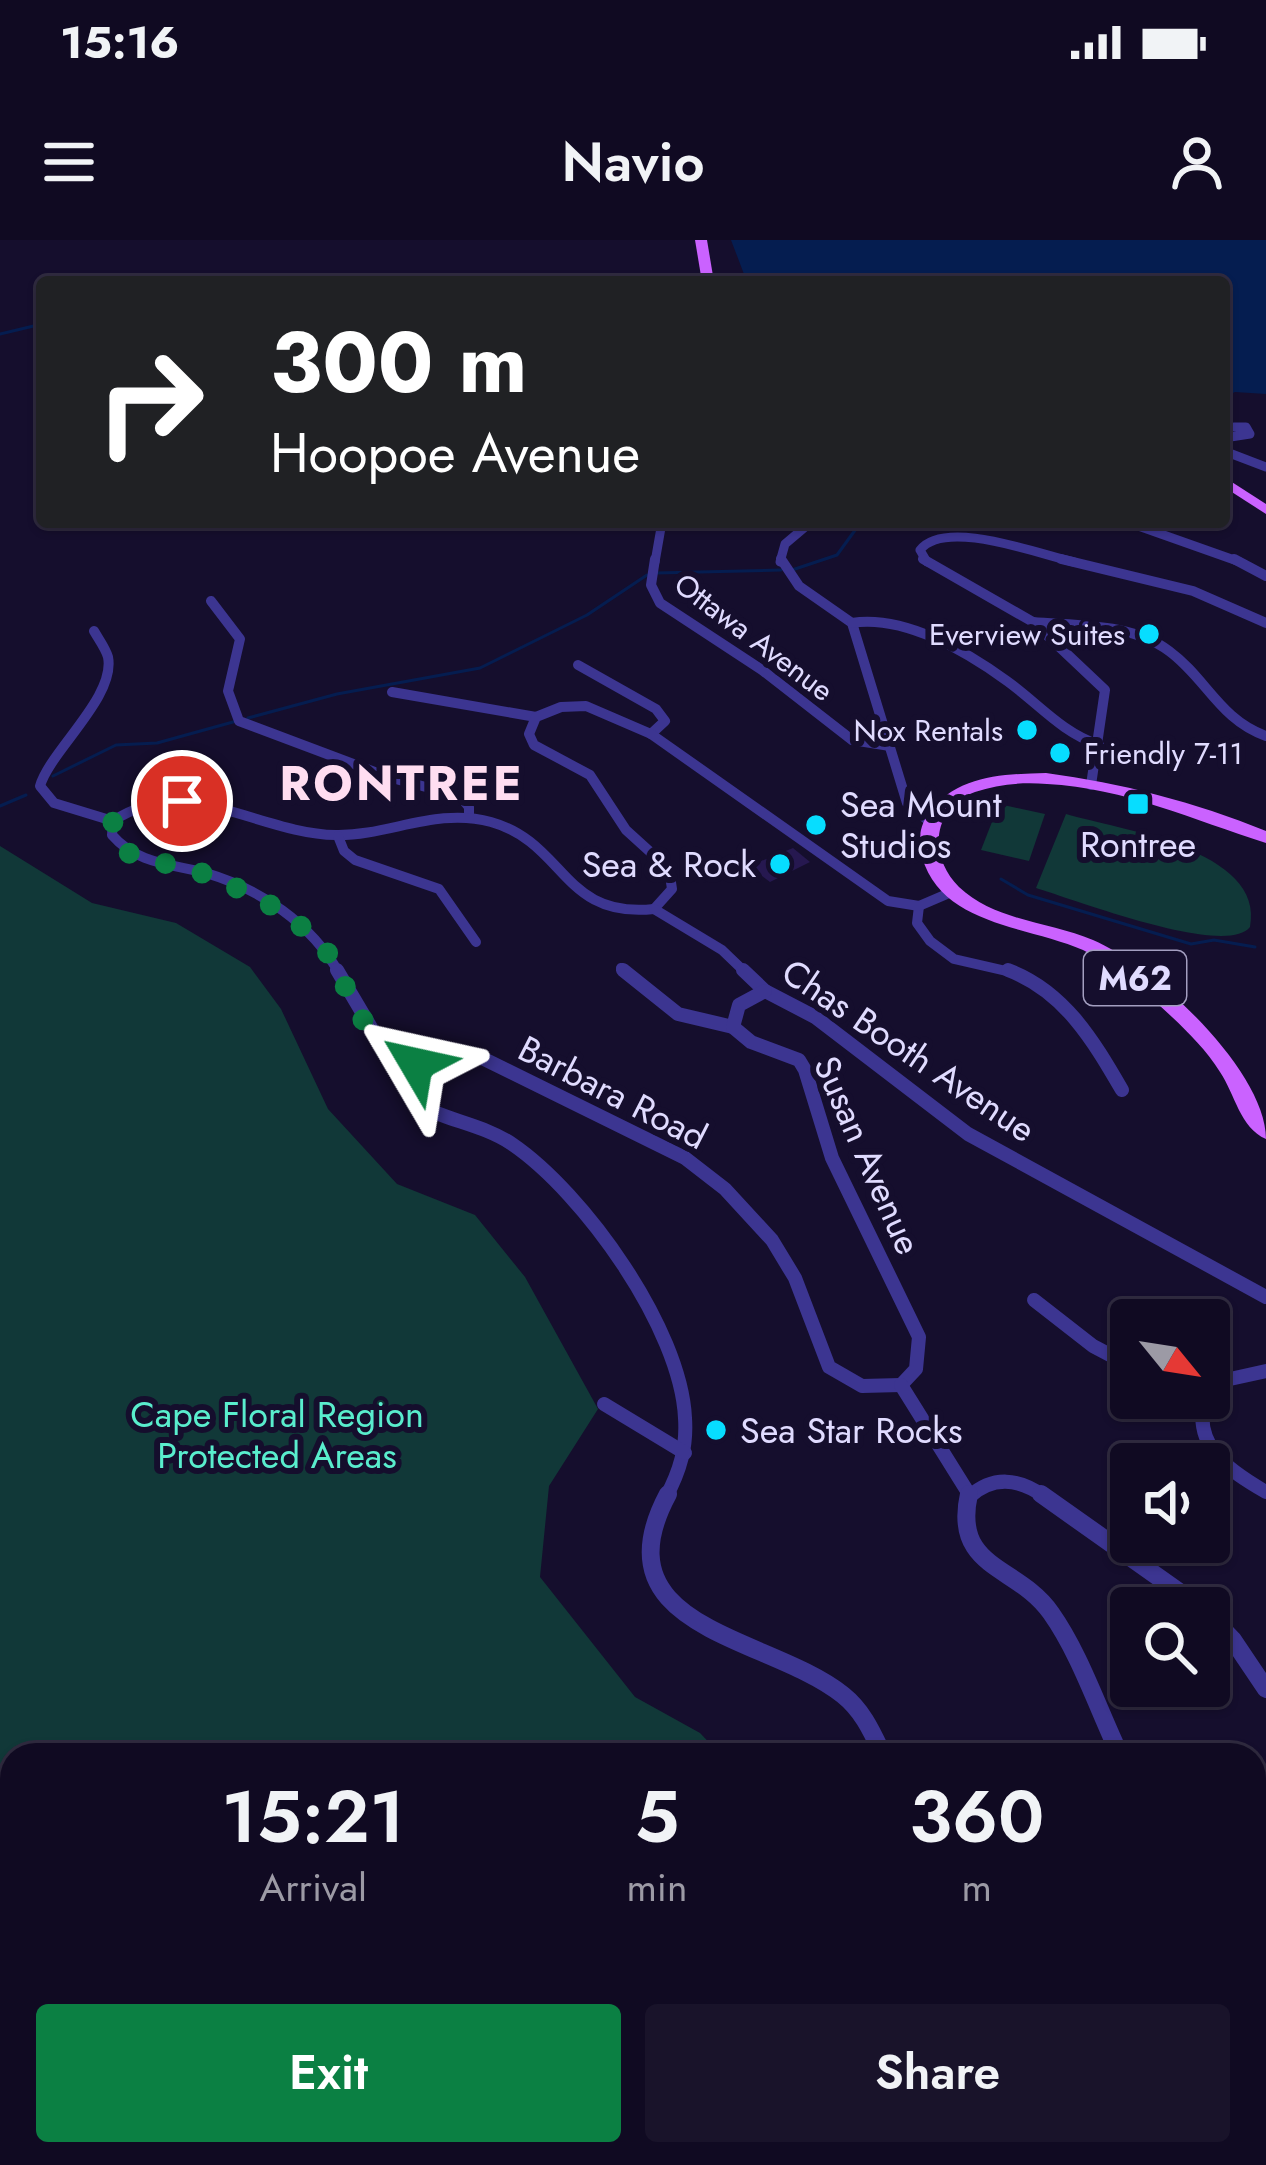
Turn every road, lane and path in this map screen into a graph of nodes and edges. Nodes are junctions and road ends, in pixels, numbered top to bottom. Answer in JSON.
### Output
{"nodes":[{"id":1,"x":701,"y":240,"type":"edge"},
{"id":2,"x":707,"y":276,"type":"edge"},
{"id":3,"x":1234,"y":427,"type":"dead end"},
{"id":4,"x":1230,"y":437,"type":"edge"},
{"id":5,"x":1230,"y":453,"type":"edge"},
{"id":6,"x":1266,"y":467,"type":"edge"},
{"id":7,"x":1230,"y":485,"type":"edge"},
{"id":8,"x":1266,"y":510,"type":"edge"},
{"id":9,"x":661,"y":528,"type":"edge"},
{"id":10,"x":804,"y":528,"type":"edge"},
{"id":11,"x":1145,"y":528,"type":"edge"},
{"id":12,"x":1266,"y":576,"type":"edge"},
{"id":13,"x":211,"y":601,"type":"dead end"},
{"id":14,"x":1033,"y":622,"type":"junction"},
{"id":15,"x":852,"y":623,"type":"junction"},
{"id":16,"x":1266,"y":623,"type":"edge"},
{"id":17,"x":94,"y":631,"type":"dead end"},
{"id":18,"x":578,"y":665,"type":"dead end"},
{"id":19,"x":392,"y":692,"type":"dead end"},
{"id":20,"x":536,"y":717,"type":"junction"},
{"id":21,"x":651,"y":734,"type":"junction"},
{"id":22,"x":1266,"y":736,"type":"edge"},
{"id":23,"x":890,"y":746,"type":"junction"},
{"id":24,"x":1099,"y":746,"type":"junction"},
{"id":25,"x":1091,"y":784,"type":"junction"},
{"id":26,"x":469,"y":817,"type":"junction"},
{"id":27,"x":113,"y":821,"type":"junction"},
{"id":28,"x":931,"y":823,"type":"junction"},
{"id":29,"x":338,"y":836,"type":"junction"},
{"id":30,"x":1266,"y":837,"type":"edge"},
{"id":31,"x":954,"y":891,"type":"junction"},
{"id":32,"x":919,"y":907,"type":"junction"},
{"id":33,"x":654,"y":908,"type":"junction"},
{"id":34,"x":476,"y":942,"type":"dead end"},
{"id":35,"x":621,"y":968,"type":"dead end"},
{"id":36,"x":765,"y":991,"type":"junction"},
{"id":37,"x":733,"y":1027,"type":"junction"},
{"id":38,"x":416,"y":1064,"type":"junction"},
{"id":39,"x":1122,"y":1090,"type":"dead end"},
{"id":40,"x":1266,"y":1131,"type":"edge"},
{"id":41,"x":1266,"y":1297,"type":"edge"},
{"id":42,"x":1034,"y":1300,"type":"dead end"},
{"id":43,"x":1110,"y":1355,"type":"edge"},
{"id":44,"x":1266,"y":1371,"type":"edge"},
{"id":45,"x":1230,"y":1379,"type":"edge"},
{"id":46,"x":901,"y":1385,"type":"junction"},
{"id":47,"x":604,"y":1404,"type":"dead end"},
{"id":48,"x":1201,"y":1419,"type":"edge"},
{"id":49,"x":685,"y":1453,"type":"junction"},
{"id":50,"x":1266,"y":1492,"type":"edge"},
{"id":51,"x":969,"y":1494,"type":"junction"},
{"id":52,"x":1174,"y":1587,"type":"edge"},
{"id":53,"x":1230,"y":1637,"type":"edge"},
{"id":54,"x":1266,"y":1689,"type":"edge"},
{"id":55,"x":878,"y":1743,"type":"edge"},
{"id":56,"x":1114,"y":1743,"type":"edge"}],
"edges":[{"from":1,"to":2,"type":"main road"},
{"from":3,"to":4,"type":"street"},
{"from":5,"to":6,"type":"street"},
{"from":7,"to":8,"type":"main road"},
{"from":9,"to":23,"type":"street","name":"Ottawa Avenue"},
{"from":10,"to":15,"type":"street"},
{"from":11,"to":12,"type":"street"},
{"from":13,"to":26,"type":"street"},
{"from":14,"to":16,"type":"street"},
{"from":14,"to":22,"type":"street"},
{"from":14,"to":24,"type":"street"},
{"from":15,"to":23,"type":"street"},
{"from":15,"to":24,"type":"street"},
{"from":17,"to":27,"type":"street"},
{"from":18,"to":21,"type":"street"},
{"from":19,"to":20,"type":"street"},
{"from":20,"to":21,"type":"street"},
{"from":20,"to":33,"type":"street"},
{"from":21,"to":32,"type":"street"},
{"from":23,"to":28,"type":"street"},
{"from":24,"to":25,"type":"street"},
{"from":25,"to":28,"type":"main road"},
{"from":25,"to":30,"type":"main road"},
{"from":26,"to":29,"type":"street"},
{"from":26,"to":33,"type":"street"},
{"from":27,"to":29,"type":"street"},
{"from":27,"to":38,"type":"street"},
{"from":28,"to":31,"type":"main road"},
{"from":29,"to":34,"type":"street"},
{"from":31,"to":32,"type":"street"},
{"from":31,"to":40,"type":"main road","number":"M62"},
{"from":32,"to":39,"type":"street"},
{"from":33,"to":36,"type":"street","name":"Chas Booth Avenue"},
{"from":35,"to":37,"type":"street","name":"Susan Avenue"},
{"from":36,"to":37,"type":"street"},
{"from":36,"to":41,"type":"street","name":"Chas Booth Avenue"},
{"from":37,"to":46,"type":"street","name":"Susan Avenue"},
{"from":38,"to":46,"type":"street","name":"Barbara Road"},
{"from":38,"to":49,"type":"street"},
{"from":42,"to":43,"type":"street"},
{"from":44,"to":45,"type":"street"},
{"from":46,"to":51,"type":"street"},
{"from":47,"to":49,"type":"street"},
{"from":48,"to":50,"type":"street"},
{"from":49,"to":55,"type":"street"},
{"from":51,"to":52,"type":"street"},
{"from":51,"to":56,"type":"street"},
{"from":53,"to":54,"type":"street"}]}
